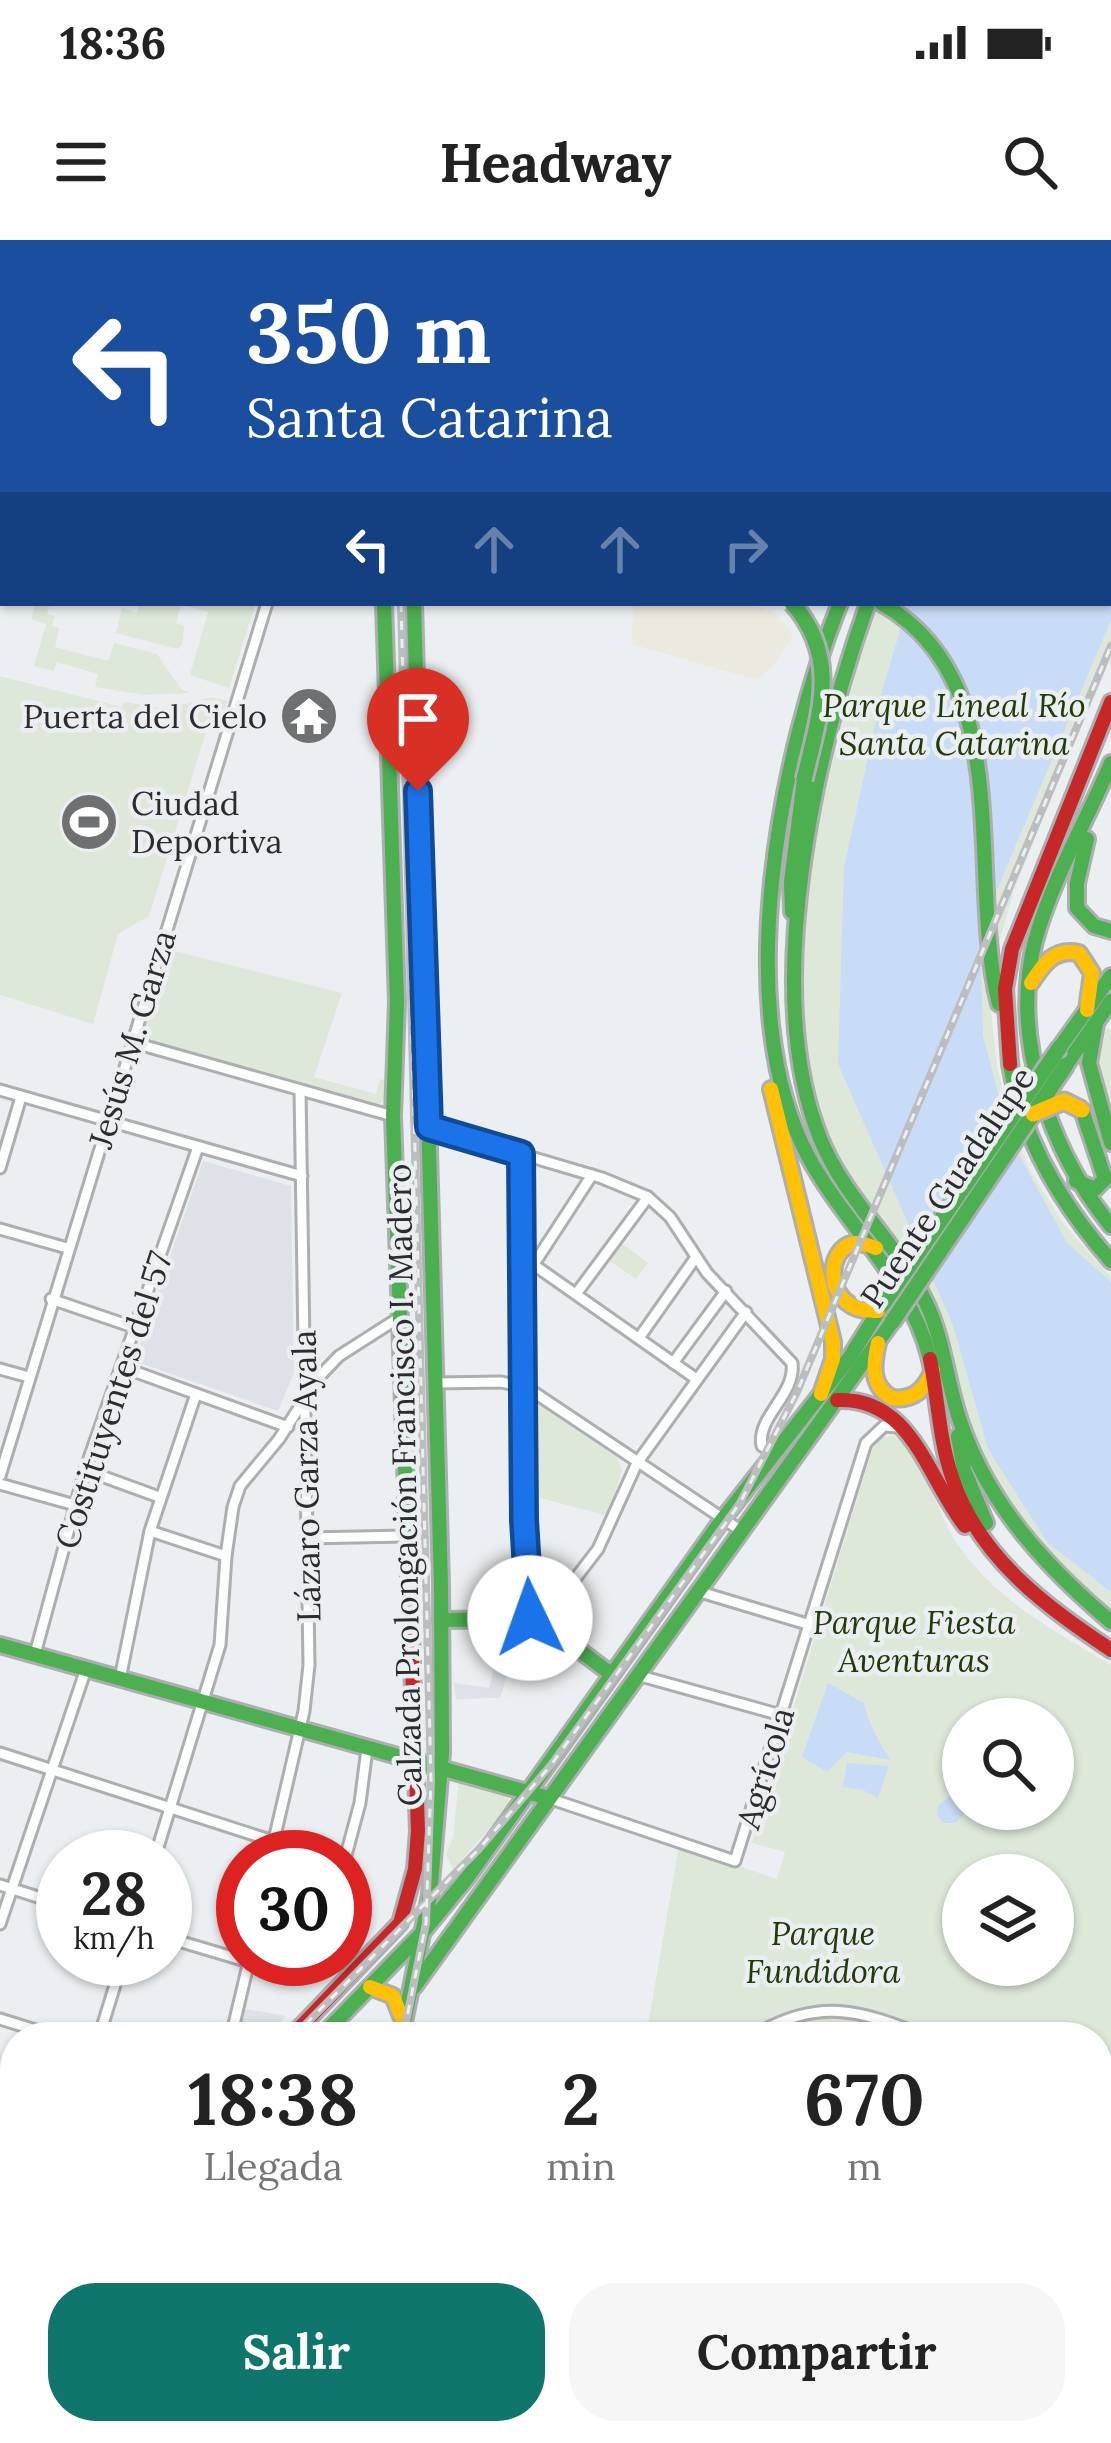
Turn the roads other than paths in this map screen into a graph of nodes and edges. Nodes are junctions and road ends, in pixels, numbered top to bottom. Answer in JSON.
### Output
{"nodes":[{"id":1,"x":267,"y":606,"type":"edge"},
{"id":2,"x":384,"y":606,"type":"edge"},
{"id":3,"x":414,"y":606,"type":"edge"},
{"id":4,"x":781,"y":606,"type":"edge"},
{"id":5,"x":795,"y":606,"type":"edge"},
{"id":6,"x":839,"y":606,"type":"edge"},
{"id":7,"x":867,"y":606,"type":"edge"},
{"id":8,"x":886,"y":606,"type":"edge"},
{"id":9,"x":808,"y":684,"type":"junction"},
{"id":10,"x":1111,"y":701,"type":"edge"},
{"id":11,"x":1111,"y":764,"type":"edge"},
{"id":12,"x":1093,"y":807,"type":"junction"},
{"id":13,"x":1111,"y":931,"type":"edge"},
{"id":14,"x":797,"y":963,"type":"junction"},
{"id":15,"x":1111,"y":976,"type":"edge"},
{"id":16,"x":772,"y":989,"type":"junction"},
{"id":17,"x":1027,"y":993,"type":"junction"},
{"id":18,"x":1111,"y":1001,"type":"edge"},
{"id":19,"x":1091,"y":1017,"type":"junction"},
{"id":20,"x":1007,"y":1025,"type":"junction"},
{"id":21,"x":131,"y":1042,"type":"junction"},
{"id":22,"x":0,"y":1090,"type":"edge"},
{"id":23,"x":300,"y":1090,"type":"junction"},
{"id":24,"x":21,"y":1097,"type":"junction"},
{"id":25,"x":1033,"y":1114,"type":"junction"},
{"id":26,"x":393,"y":1116,"type":"junction"},
{"id":27,"x":106,"y":1120,"type":"junction"},
{"id":28,"x":429,"y":1127,"type":"junction"},
{"id":29,"x":1111,"y":1143,"type":"edge"},
{"id":30,"x":198,"y":1148,"type":"junction"},
{"id":31,"x":521,"y":1154,"type":"junction"},
{"id":32,"x":0,"y":1168,"type":"edge"},
{"id":33,"x":592,"y":1175,"type":"junction"},
{"id":34,"x":302,"y":1176,"type":"junction"},
{"id":35,"x":1075,"y":1180,"type":"junction"},
{"id":36,"x":648,"y":1197,"type":"junction"},
{"id":37,"x":1111,"y":1226,"type":"edge"},
{"id":38,"x":0,"y":1229,"type":"edge"},
{"id":39,"x":67,"y":1248,"type":"junction"},
{"id":40,"x":876,"y":1249,"type":"junction"},
{"id":41,"x":696,"y":1257,"type":"junction"},
{"id":42,"x":529,"y":1261,"type":"junction"},
{"id":43,"x":1111,"y":1261,"type":"edge"},
{"id":44,"x":726,"y":1291,"type":"junction"},
{"id":45,"x":576,"y":1294,"type":"junction"},
{"id":46,"x":51,"y":1299,"type":"junction"},
{"id":47,"x":746,"y":1312,"type":"junction"},
{"id":48,"x":884,"y":1312,"type":"junction"},
{"id":49,"x":400,"y":1317,"type":"junction"},
{"id":50,"x":136,"y":1328,"type":"junction"},
{"id":51,"x":639,"y":1338,"type":"junction"},
{"id":52,"x":878,"y":1342,"type":"junction"},
{"id":53,"x":673,"y":1363,"type":"junction"},
{"id":54,"x":122,"y":1367,"type":"junction"},
{"id":55,"x":0,"y":1369,"type":"edge"},
{"id":56,"x":933,"y":1370,"type":"junction"},
{"id":57,"x":29,"y":1377,"type":"junction"},
{"id":58,"x":695,"y":1378,"type":"junction"},
{"id":59,"x":435,"y":1383,"type":"junction"},
{"id":60,"x":526,"y":1387,"type":"junction"},
{"id":61,"x":196,"y":1394,"type":"junction"},
{"id":62,"x":829,"y":1397,"type":"junction"},
{"id":63,"x":306,"y":1400,"type":"junction"},
{"id":64,"x":959,"y":1418,"type":"junction"},
{"id":65,"x":288,"y":1426,"type":"junction"},
{"id":66,"x":904,"y":1428,"type":"junction"},
{"id":67,"x":773,"y":1452,"type":"junction"},
{"id":68,"x":637,"y":1463,"type":"junction"},
{"id":69,"x":86,"y":1471,"type":"junction"},
{"id":70,"x":0,"y":1480,"type":"edge"},
{"id":71,"x":159,"y":1497,"type":"junction"},
{"id":72,"x":75,"y":1505,"type":"junction"},
{"id":73,"x":722,"y":1520,"type":"junction"},
{"id":74,"x":740,"y":1530,"type":"junction"},
{"id":75,"x":150,"y":1531,"type":"junction"},
{"id":76,"x":978,"y":1534,"type":"junction"},
{"id":77,"x":406,"y":1536,"type":"junction"},
{"id":78,"x":306,"y":1538,"type":"junction"},
{"id":79,"x":226,"y":1556,"type":"junction"},
{"id":80,"x":697,"y":1591,"type":"junction"},
{"id":81,"x":1054,"y":1612,"type":"junction"},
{"id":82,"x":441,"y":1620,"type":"junction"},
{"id":83,"x":536,"y":1620,"type":"junction"},
{"id":84,"x":1111,"y":1622,"type":"edge"},
{"id":85,"x":807,"y":1624,"type":"junction"},
{"id":86,"x":0,"y":1645,"type":"edge"},
{"id":87,"x":1111,"y":1650,"type":"edge"},
{"id":88,"x":35,"y":1654,"type":"junction"},
{"id":89,"x":86,"y":1669,"type":"junction"},
{"id":90,"x":611,"y":1674,"type":"junction"},
{"id":91,"x":637,"y":1675,"type":"junction"},
{"id":92,"x":120,"y":1678,"type":"junction"},
{"id":93,"x":203,"y":1703,"type":"junction"},
{"id":94,"x":781,"y":1715,"type":"junction"},
{"id":95,"x":300,"y":1731,"type":"junction"},
{"id":96,"x":367,"y":1749,"type":"junction"},
{"id":97,"x":0,"y":1753,"type":"edge"},
{"id":98,"x":415,"y":1760,"type":"junction"},
{"id":99,"x":441,"y":1768,"type":"junction"},
{"id":100,"x":51,"y":1769,"type":"junction"},
{"id":101,"x":526,"y":1792,"type":"junction"},
{"id":102,"x":548,"y":1798,"type":"junction"},
{"id":103,"x":171,"y":1808,"type":"junction"},
{"id":104,"x":164,"y":1830,"type":"edge"},
{"id":105,"x":239,"y":1830,"type":"edge"},
{"id":106,"x":276,"y":1830,"type":"edge"},
{"id":107,"x":353,"y":1830,"type":"edge"},
{"id":108,"x":6,"y":1886,"type":"edge"},
{"id":109,"x":36,"y":1896,"type":"edge"},
{"id":110,"x":0,"y":1924,"type":"edge"},
{"id":111,"x":422,"y":1933,"type":"junction"},
{"id":112,"x":115,"y":1986,"type":"edge"},
{"id":113,"x":243,"y":1986,"type":"edge"},
{"id":114,"x":370,"y":1987,"type":"junction"},
{"id":115,"x":408,"y":1996,"type":"junction"},
{"id":116,"x":104,"y":2022,"type":"edge"},
{"id":117,"x":235,"y":2022,"type":"edge"},
{"id":118,"x":305,"y":2022,"type":"edge"},
{"id":119,"x":335,"y":2022,"type":"edge"},
{"id":120,"x":400,"y":2022,"type":"edge"},
{"id":121,"x":404,"y":2022,"type":"edge"},
{"id":122,"x":784,"y":2022,"type":"edge"},
{"id":123,"x":891,"y":2022,"type":"edge"}],
"edges":[{"from":1,"to":21,"type":"street","name":"Jesús M. Garza"},
{"from":2,"to":26,"type":"main road","name":"Calzada Prolongación Francisco I. Madero"},
{"from":3,"to":28,"type":"main road","name":"Calzada Prolongación Francisco I. Madero"},
{"from":4,"to":9,"type":"main road"},
{"from":5,"to":14,"type":"main road","bridge":true},
{"from":6,"to":9,"type":"main road"},
{"from":7,"to":14,"type":"main road"},
{"from":8,"to":20,"type":"main road"},
{"from":9,"to":16,"type":"main road"},
{"from":10,"to":20,"type":"main road"},
{"from":11,"to":12,"type":"main road"},
{"from":12,"to":13,"type":"main road"},
{"from":12,"to":17,"type":"main road"},
{"from":14,"to":64,"type":"main road"},
{"from":15,"to":19,"type":"main road"},
{"from":16,"to":40,"type":"main road"},
{"from":16,"to":62,"type":"main road"},
{"from":17,"to":19,"type":"main road"},
{"from":17,"to":35,"type":"main road"},
{"from":18,"to":19,"type":"main road"},
{"from":19,"to":25,"type":"main road","name":"Puente Guadalupe","bridge":true},
{"from":19,"to":29,"type":"main road"},
{"from":19,"to":48,"type":"main road","name":"Puente Guadalupe","bridge":true},
{"from":20,"to":43,"type":"main road"},
{"from":21,"to":23,"type":"street"},
{"from":21,"to":27,"type":"street","name":"Jesús M. Garza"},
{"from":22,"to":24,"type":"street"},
{"from":23,"to":26,"type":"street"},
{"from":23,"to":34,"type":"street","name":"Lázaro Garza Ayala"},
{"from":24,"to":27,"type":"street"},
{"from":24,"to":32,"type":"street"},
{"from":25,"to":35,"type":"main road","bridge":true},
{"from":25,"to":48,"type":"main road","name":"Puente Guadalupe","bridge":true},
{"from":26,"to":49,"type":"main road","name":"Calzada Prolongación Francisco I. Madero"},
{"from":27,"to":30,"type":"street"},
{"from":27,"to":39,"type":"street","name":"Jesús M. Garza"},
{"from":28,"to":31,"type":"street"},
{"from":28,"to":59,"type":"main road","name":"Calzada Prolongación Francisco I. Madero"},
{"from":30,"to":34,"type":"street"},
{"from":30,"to":50,"type":"street","name":"Costituyentes del 57"},
{"from":31,"to":33,"type":"street"},
{"from":31,"to":42,"type":"street"},
{"from":33,"to":36,"type":"street"},
{"from":33,"to":42,"type":"street"},
{"from":34,"to":63,"type":"street","name":"Lázaro Garza Ayala"},
{"from":35,"to":37,"type":"main road"},
{"from":36,"to":41,"type":"street"},
{"from":36,"to":45,"type":"street"},
{"from":38,"to":39,"type":"street"},
{"from":39,"to":46,"type":"street","name":"Jesús M. Garza"},
{"from":40,"to":48,"type":"main road"},
{"from":40,"to":56,"type":"main road"},
{"from":41,"to":44,"type":"street"},
{"from":41,"to":51,"type":"street"},
{"from":42,"to":45,"type":"street"},
{"from":42,"to":60,"type":"street"},
{"from":44,"to":47,"type":"street"},
{"from":44,"to":53,"type":"street"},
{"from":45,"to":51,"type":"street"},
{"from":46,"to":50,"type":"street"},
{"from":46,"to":57,"type":"street","name":"Jesús M. Garza"},
{"from":47,"to":58,"type":"street"},
{"from":47,"to":67,"type":"street"},
{"from":48,"to":52,"type":"main road","name":"Puente Guadalupe"},
{"from":48,"to":62,"type":"main road"},
{"from":49,"to":63,"type":"street"},
{"from":49,"to":77,"type":"main road","name":"Calzada Prolongación Francisco I. Madero"},
{"from":50,"to":54,"type":"street","name":"Costituyentes del 57"},
{"from":51,"to":53,"type":"street"},
{"from":52,"to":56,"type":"main road"},
{"from":52,"to":62,"type":"main road","name":"Puente Guadalupe"},
{"from":53,"to":58,"type":"street"},
{"from":54,"to":61,"type":"street"},
{"from":54,"to":69,"type":"street","name":"Costituyentes del 57"},
{"from":55,"to":57,"type":"street"},
{"from":56,"to":76,"type":"main road"},
{"from":57,"to":70,"type":"street","name":"Jesús M. Garza"},
{"from":58,"to":68,"type":"street"},
{"from":59,"to":60,"type":"street"},
{"from":59,"to":82,"type":"main road","name":"Calzada Prolongación Francisco I. Madero"},
{"from":60,"to":68,"type":"street"},
{"from":60,"to":83,"type":"street"},
{"from":61,"to":65,"type":"street"},
{"from":61,"to":71,"type":"street"},
{"from":62,"to":66,"type":"main road"},
{"from":62,"to":67,"type":"main road"},
{"from":62,"to":74,"type":"main road"},
{"from":63,"to":65,"type":"street"},
{"from":63,"to":78,"type":"street","name":"Lázaro Garza Ayala"},
{"from":64,"to":81,"type":"main road"},
{"from":64,"to":84,"type":"main road"},
{"from":65,"to":79,"type":"street"},
{"from":66,"to":76,"type":"main road"},
{"from":66,"to":85,"type":"street","name":"Agrícola"},
{"from":67,"to":73,"type":"main road"},
{"from":68,"to":73,"type":"street"},
{"from":68,"to":83,"type":"street"},
{"from":69,"to":71,"type":"street"},
{"from":69,"to":72,"type":"street","name":"Costituyentes del 57"},
{"from":70,"to":72,"type":"street"},
{"from":71,"to":75,"type":"street"},
{"from":72,"to":88,"type":"street","name":"Costituyentes del 57"},
{"from":73,"to":74,"type":"street"},
{"from":73,"to":90,"type":"main road"},
{"from":74,"to":80,"type":"main road"},
{"from":75,"to":79,"type":"street"},
{"from":75,"to":92,"type":"street"},
{"from":76,"to":81,"type":"main road"},
{"from":77,"to":78,"type":"street"},
{"from":77,"to":98,"type":"main road","name":"Calzada Prolongación Francisco I. Madero"},
{"from":78,"to":95,"type":"street","name":"Lázaro Garza Ayala"},
{"from":79,"to":93,"type":"street"},
{"from":80,"to":85,"type":"street"},
{"from":80,"to":91,"type":"main road"},
{"from":81,"to":87,"type":"main road"},
{"from":82,"to":83,"type":"main road"},
{"from":82,"to":99,"type":"main road","name":"Calzada Prolongación Francisco I. Madero"},
{"from":83,"to":90,"type":"main road"},
{"from":85,"to":94,"type":"street","name":"Agrícola"},
{"from":86,"to":88,"type":"main road"},
{"from":88,"to":89,"type":"main road"},
{"from":89,"to":92,"type":"main road"},
{"from":89,"to":100,"type":"street"},
{"from":90,"to":101,"type":"main road"},
{"from":91,"to":94,"type":"street"},
{"from":91,"to":102,"type":"main road"},
{"from":92,"to":93,"type":"main road"},
{"from":93,"to":95,"type":"main road"},
{"from":93,"to":103,"type":"street"},
{"from":94,"to":102,"type":"street","name":"Agrícola"},
{"from":95,"to":96,"type":"main road"},
{"from":95,"to":106,"type":"street","name":"Lázaro Garza Ayala"},
{"from":96,"to":98,"type":"main road"},
{"from":96,"to":107,"type":"street"},
{"from":97,"to":100,"type":"street"},
{"from":98,"to":99,"type":"main road"},
{"from":98,"to":118,"type":"main road","name":"Calzada Prolongación Francisco I. Madero"},
{"from":99,"to":101,"type":"main road"},
{"from":99,"to":111,"type":"main road","name":"Calzada Prolongación Francisco I. Madero"},
{"from":100,"to":103,"type":"street"},
{"from":100,"to":108,"type":"street"},
{"from":101,"to":102,"type":"main road"},
{"from":101,"to":111,"type":"main road"},
{"from":102,"to":115,"type":"main road"},
{"from":103,"to":104,"type":"street"},
{"from":103,"to":105,"type":"street"},
{"from":108,"to":109,"type":"street"},
{"from":108,"to":110,"type":"street"},
{"from":111,"to":114,"type":"main road"},
{"from":111,"to":115,"type":"main road","name":"Calzada Prolongación Francisco I. Madero"},
{"from":112,"to":116,"type":"street"},
{"from":113,"to":117,"type":"street"},
{"from":114,"to":119,"type":"main road"},
{"from":114,"to":120,"type":"main road"},
{"from":115,"to":121,"type":"main road","name":"Calzada Prolongación Francisco I. Madero"},
{"from":122,"to":123,"type":"street"}]}
